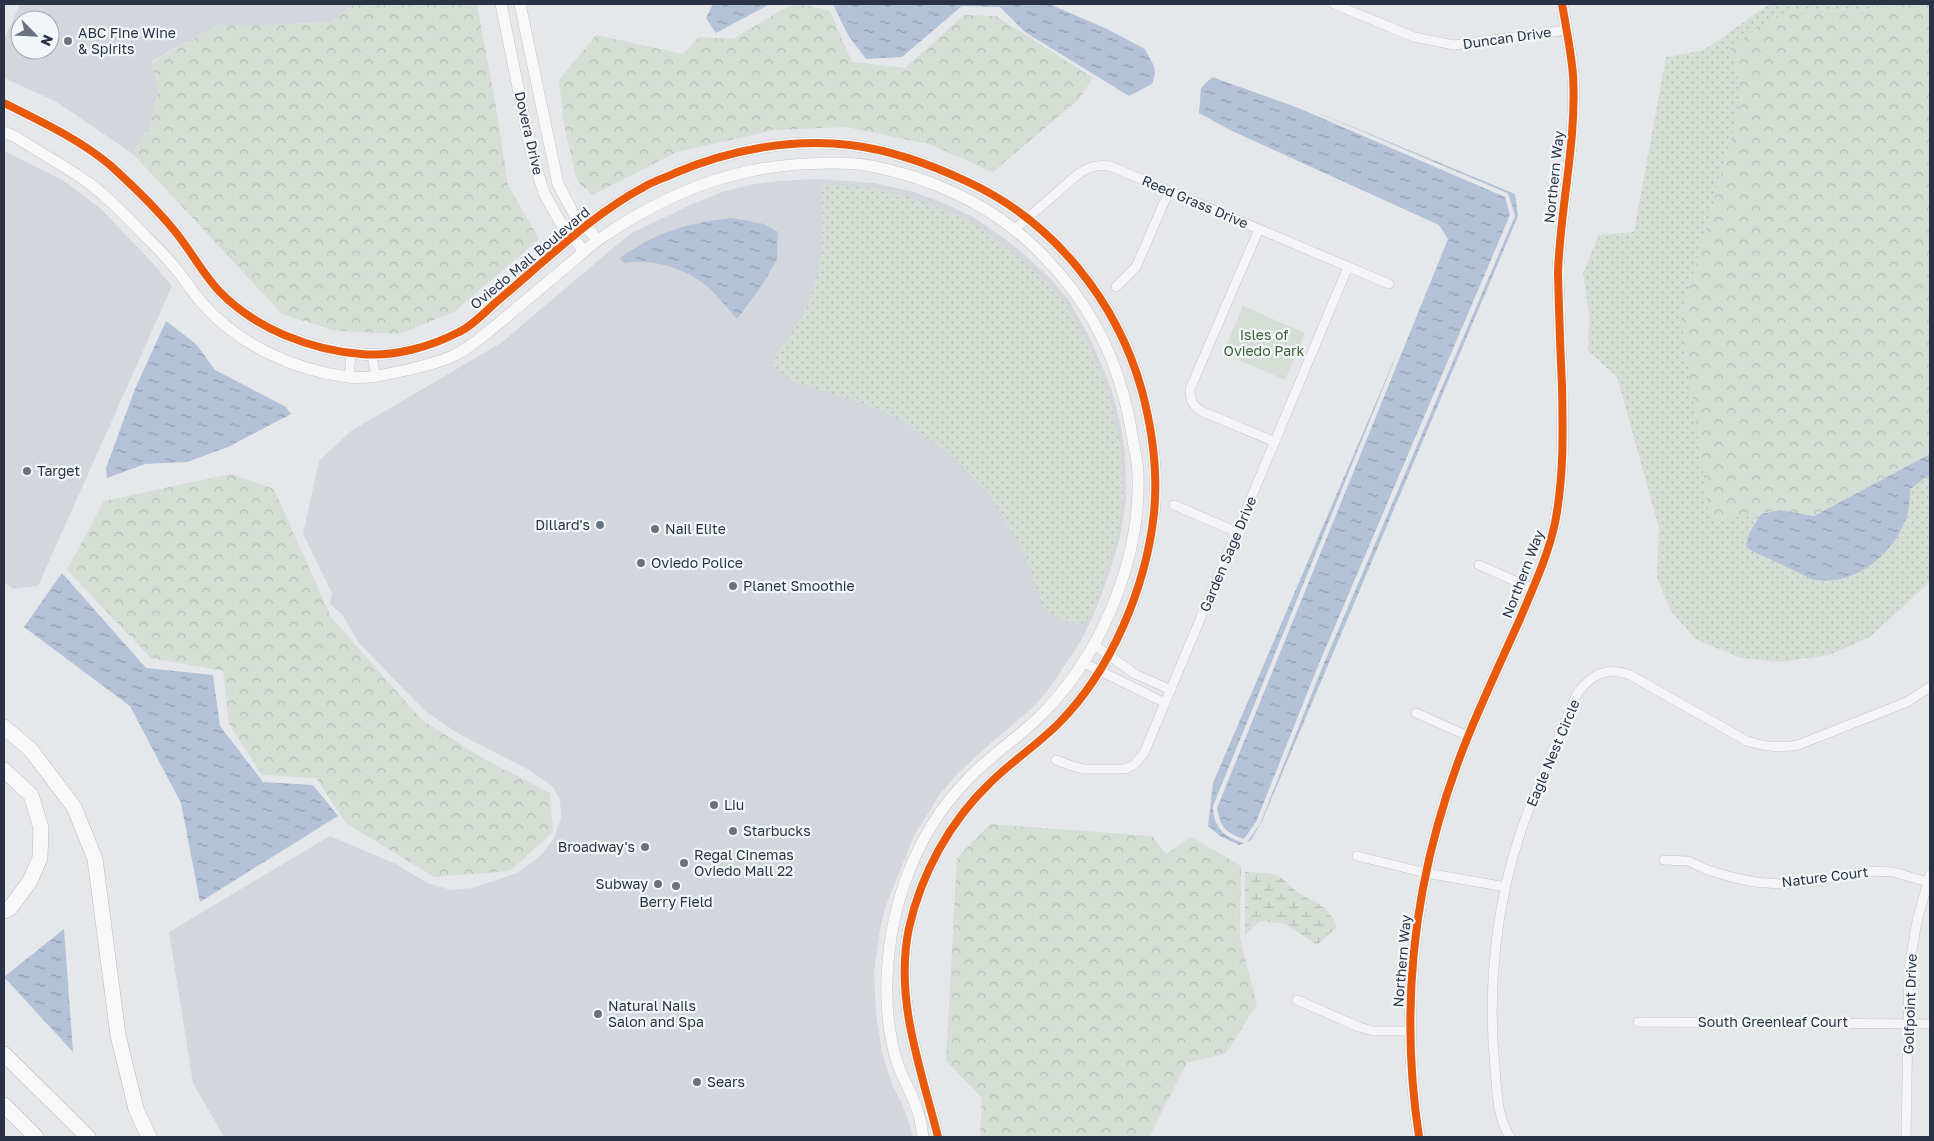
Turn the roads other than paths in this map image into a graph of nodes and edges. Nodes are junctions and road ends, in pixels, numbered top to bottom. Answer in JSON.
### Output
{"nodes":[{"id":1,"x":501,"y":4,"type":"edge"},
{"id":2,"x":520,"y":4,"type":"edge"},
{"id":3,"x":1334,"y":4,"type":"edge"},
{"id":4,"x":1562,"y":4,"type":"edge"},
{"id":5,"x":1567,"y":30,"type":"junction"},
{"id":6,"x":4,"y":103,"type":"edge"},
{"id":7,"x":4,"y":132,"type":"edge"},
{"id":8,"x":1169,"y":191,"type":"junction"},
{"id":9,"x":1028,"y":218,"type":"junction"},
{"id":10,"x":586,"y":226,"type":"junction"},
{"id":11,"x":1259,"y":229,"type":"junction"},
{"id":12,"x":1015,"y":230,"type":"junction"},
{"id":13,"x":573,"y":238,"type":"junction"},
{"id":14,"x":598,"y":240,"type":"junction"},
{"id":15,"x":584,"y":251,"type":"junction"},
{"id":16,"x":1348,"y":267,"type":"junction"},
{"id":17,"x":1389,"y":284,"type":"dead end"},
{"id":18,"x":1116,"y":287,"type":"dead end"},
{"id":19,"x":351,"y":354,"type":"junction"},
{"id":20,"x":372,"y":355,"type":"junction"},
{"id":21,"x":349,"y":377,"type":"junction"},
{"id":22,"x":376,"y":377,"type":"junction"},
{"id":23,"x":1275,"y":442,"type":"junction"},
{"id":24,"x":1174,"y":505,"type":"dead end"},
{"id":25,"x":1237,"y":532,"type":"junction"},
{"id":26,"x":1479,"y":565,"type":"dead end"},
{"id":27,"x":1533,"y":589,"type":"junction"},
{"id":28,"x":1093,"y":644,"type":"junction"},
{"id":29,"x":1109,"y":655,"type":"junction"},
{"id":30,"x":1082,"y":662,"type":"junction"},
{"id":31,"x":1100,"y":670,"type":"junction"},
{"id":32,"x":1135,"y":674,"type":"junction"},
{"id":33,"x":1128,"y":686,"type":"junction"},
{"id":34,"x":1930,"y":687,"type":"edge"},
{"id":35,"x":1171,"y":690,"type":"junction"},
{"id":36,"x":1165,"y":703,"type":"junction"},
{"id":37,"x":1416,"y":713,"type":"dead end"},
{"id":38,"x":4,"y":727,"type":"edge"},
{"id":39,"x":1468,"y":736,"type":"junction"},
{"id":40,"x":1056,"y":760,"type":"dead end"},
{"id":41,"x":4,"y":770,"type":"edge"},
{"id":42,"x":1357,"y":856,"type":"dead end"},
{"id":43,"x":1664,"y":860,"type":"dead end"},
{"id":44,"x":1426,"y":873,"type":"junction"},
{"id":45,"x":1929,"y":878,"type":"edge"},
{"id":46,"x":1506,"y":887,"type":"junction"},
{"id":47,"x":4,"y":911,"type":"edge"},
{"id":48,"x":1297,"y":1000,"type":"dead end"},
{"id":49,"x":1638,"y":1022,"type":"dead end"},
{"id":50,"x":1908,"y":1023,"type":"junction"},
{"id":51,"x":1930,"y":1024,"type":"edge"},
{"id":52,"x":1410,"y":1032,"type":"junction"},
{"id":53,"x":4,"y":1054,"type":"edge"},
{"id":54,"x":4,"y":1105,"type":"edge"},
{"id":55,"x":4,"y":1120,"type":"edge"},
{"id":56,"x":22,"y":1137,"type":"edge"},
{"id":57,"x":36,"y":1137,"type":"edge"},
{"id":58,"x":88,"y":1137,"type":"edge"},
{"id":59,"x":149,"y":1137,"type":"edge"},
{"id":60,"x":923,"y":1137,"type":"edge"},
{"id":61,"x":938,"y":1137,"type":"edge"},
{"id":62,"x":1418,"y":1137,"type":"edge"},
{"id":63,"x":1510,"y":1137,"type":"edge"},
{"id":64,"x":1906,"y":1137,"type":"edge"}],
"edges":[{"from":1,"to":13,"type":"street","name":"Dovera Drive"},
{"from":2,"to":10,"type":"street","name":"Dovera Drive"},
{"from":3,"to":5,"type":"street","name":"Duncan Drive"},
{"from":4,"to":5,"type":"street","name":"Northern Way"},
{"from":5,"to":27,"type":"street","name":"Northern Way"},
{"from":6,"to":19,"type":"street","name":"Oviedo Mall Boulevard"},
{"from":7,"to":21,"type":"street"},
{"from":8,"to":9,"type":"street","name":"Reed Grass Drive"},
{"from":8,"to":11,"type":"street","name":"Reed Grass Drive"},
{"from":8,"to":18,"type":"street"},
{"from":9,"to":10,"type":"street","name":"Oviedo Mall Boulevard"},
{"from":9,"to":12,"type":"street","name":"Reed Grass Drive"},
{"from":9,"to":29,"type":"street","name":"Oviedo Mall Boulevard"},
{"from":10,"to":13,"type":"street","name":"Oviedo Mall Boulevard"},
{"from":10,"to":14,"type":"street","name":"Dovera Drive"},
{"from":11,"to":16,"type":"street","name":"Reed Grass Drive"},
{"from":11,"to":23,"type":"street"},
{"from":12,"to":14,"type":"street"},
{"from":12,"to":28,"type":"street"},
{"from":13,"to":15,"type":"street","name":"Dovera Drive"},
{"from":13,"to":20,"type":"street","name":"Oviedo Mall Boulevard"},
{"from":14,"to":15,"type":"street"},
{"from":15,"to":22,"type":"street"},
{"from":16,"to":17,"type":"street","name":"Reed Grass Drive"},
{"from":16,"to":23,"type":"street","name":"Garden Sage Drive"},
{"from":19,"to":20,"type":"street","name":"Oviedo Mall Boulevard"},
{"from":19,"to":21,"type":"street"},
{"from":20,"to":22,"type":"street"},
{"from":21,"to":22,"type":"street"},
{"from":23,"to":25,"type":"street","name":"Garden Sage Drive"},
{"from":24,"to":25,"type":"street"},
{"from":25,"to":35,"type":"street","name":"Garden Sage Drive"},
{"from":26,"to":27,"type":"street"},
{"from":27,"to":39,"type":"street","name":"Northern Way"},
{"from":28,"to":29,"type":"street"},
{"from":28,"to":30,"type":"street"},
{"from":29,"to":31,"type":"street","name":"Oviedo Mall Boulevard"},
{"from":29,"to":32,"type":"street"},
{"from":30,"to":31,"type":"street"},
{"from":30,"to":60,"type":"street"},
{"from":31,"to":33,"type":"street"},
{"from":31,"to":61,"type":"street","name":"Oviedo Mall Boulevard"},
{"from":32,"to":33,"type":"street"},
{"from":32,"to":35,"type":"street"},
{"from":33,"to":36,"type":"street"},
{"from":34,"to":46,"type":"street","name":"Eagle Nest Circle"},
{"from":35,"to":36,"type":"street","name":"Garden Sage Drive"},
{"from":36,"to":40,"type":"street","name":"Garden Sage Drive"},
{"from":37,"to":39,"type":"street"},
{"from":38,"to":59,"type":"highway"},
{"from":39,"to":44,"type":"street","name":"Northern Way"},
{"from":41,"to":47,"type":"highway"},
{"from":42,"to":44,"type":"street"},
{"from":43,"to":45,"type":"street","name":"Nature Court"},
{"from":44,"to":46,"type":"street"},
{"from":44,"to":52,"type":"street","name":"Northern Way"},
{"from":45,"to":50,"type":"street","name":"Golfpoint Drive"},
{"from":46,"to":63,"type":"street","name":"Eagle Nest Circle"},
{"from":48,"to":52,"type":"street"},
{"from":49,"to":50,"type":"street","name":"South Greenleaf Court"},
{"from":50,"to":51,"type":"street","name":"South Greenleaf Court"},
{"from":50,"to":64,"type":"street","name":"Golfpoint Drive"},
{"from":52,"to":62,"type":"street","name":"Northern Way"},
{"from":53,"to":58,"type":"highway"},
{"from":54,"to":57,"type":"highway"},
{"from":55,"to":56,"type":"highway"}]}
